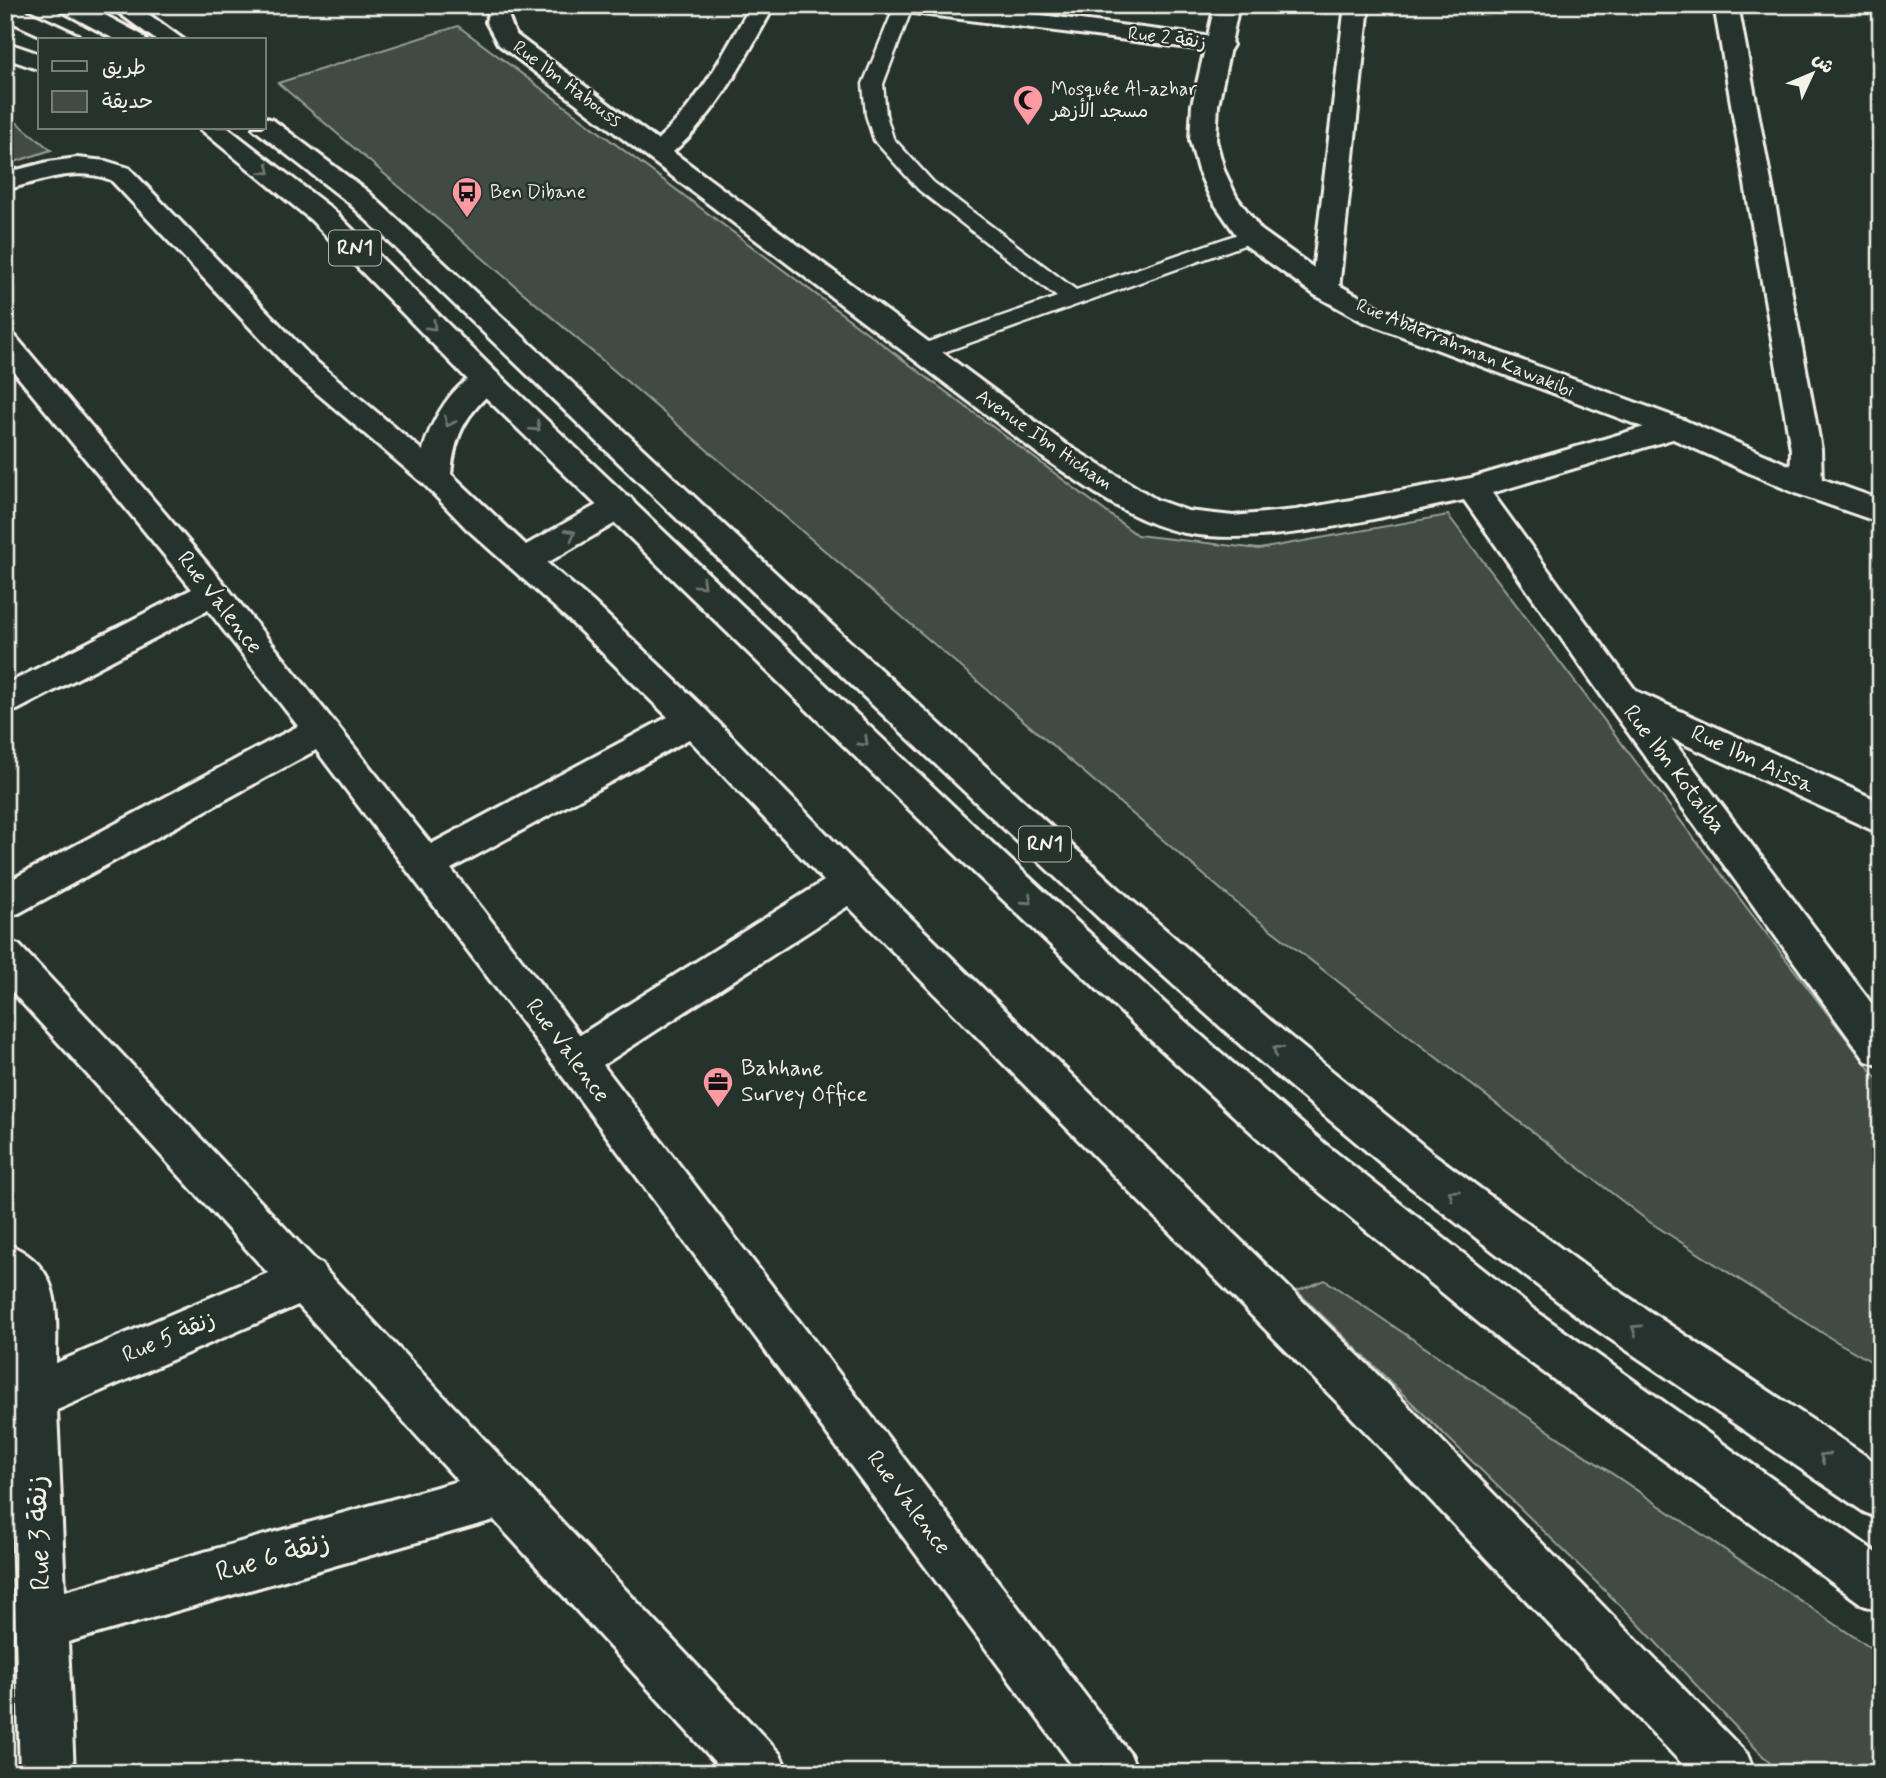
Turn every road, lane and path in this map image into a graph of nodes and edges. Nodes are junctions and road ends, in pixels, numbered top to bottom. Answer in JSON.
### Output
{"nodes":[{"id":1,"x":68,"y":5,"type":"edge"},
{"id":2,"x":120,"y":5,"type":"edge"},
{"id":3,"x":502,"y":5,"type":"edge"},
{"id":4,"x":763,"y":5,"type":"edge"},
{"id":5,"x":1227,"y":5,"type":"edge"},
{"id":6,"x":1357,"y":5,"type":"edge"},
{"id":7,"x":1726,"y":5,"type":"edge"},
{"id":8,"x":904,"y":6,"type":"edge"},
{"id":9,"x":5,"y":10,"type":"edge"},
{"id":10,"x":1064,"y":15,"type":"edge"},
{"id":11,"x":67,"y":38,"type":"edge"},
{"id":12,"x":130,"y":38,"type":"edge"},
{"id":13,"x":169,"y":38,"type":"edge"},
{"id":14,"x":1220,"y":45,"type":"junction"},
{"id":15,"x":5,"y":49,"type":"edge"},
{"id":16,"x":38,"y":62,"type":"edge"},
{"id":17,"x":266,"y":127,"type":"edge"},
{"id":18,"x":215,"y":130,"type":"edge"},
{"id":19,"x":657,"y":153,"type":"junction"},
{"id":20,"x":5,"y":182,"type":"edge"},
{"id":21,"x":1251,"y":236,"type":"junction"},
{"id":22,"x":1325,"y":289,"type":"junction"},
{"id":23,"x":1073,"y":298,"type":"junction"},
{"id":24,"x":5,"y":342,"type":"edge"},
{"id":25,"x":922,"y":352,"type":"junction"},
{"id":26,"x":486,"y":380,"type":"junction"},
{"id":27,"x":1675,"y":428,"type":"junction"},
{"id":28,"x":435,"y":477,"type":"junction"},
{"id":29,"x":1806,"y":485,"type":"junction"},
{"id":30,"x":1472,"y":488,"type":"junction"},
{"id":31,"x":620,"y":506,"type":"junction"},
{"id":32,"x":1881,"y":512,"type":"edge"},
{"id":33,"x":522,"y":562,"type":"junction"},
{"id":34,"x":212,"y":593,"type":"junction"},
{"id":35,"x":1623,"y":700,"type":"junction"},
{"id":36,"x":5,"y":701,"type":"edge"},
{"id":37,"x":693,"y":720,"type":"junction"},
{"id":38,"x":320,"y":731,"type":"junction"},
{"id":39,"x":1881,"y":819,"type":"edge"},
{"id":40,"x":424,"y":866,"type":"junction"},
{"id":41,"x":851,"y":884,"type":"junction"},
{"id":42,"x":5,"y":902,"type":"edge"},
{"id":43,"x":5,"y":957,"type":"edge"},
{"id":44,"x":1881,"y":1048,"type":"edge"},
{"id":45,"x":575,"y":1061,"type":"junction"},
{"id":46,"x":19,"y":1279,"type":"edge"},
{"id":47,"x":306,"y":1279,"type":"junction"},
{"id":48,"x":33,"y":1396,"type":"junction"},
{"id":49,"x":502,"y":1493,"type":"junction"},
{"id":50,"x":22,"y":1494,"type":"edge"},
{"id":51,"x":1881,"y":1495,"type":"edge"},
{"id":52,"x":1881,"y":1587,"type":"edge"},
{"id":53,"x":44,"y":1623,"type":"junction"},
{"id":54,"x":47,"y":1773,"type":"edge"},
{"id":55,"x":761,"y":1773,"type":"edge"},
{"id":56,"x":1111,"y":1773,"type":"edge"},
{"id":57,"x":1728,"y":1773,"type":"edge"}],
"edges":[{"from":1,"to":12,"type":"main road"},
{"from":2,"to":13,"type":"main road"},
{"from":3,"to":19,"type":"main road","name":"Rue Ibn Habouss"},
{"from":4,"to":19,"type":"main road"},
{"from":5,"to":14,"type":"main road","name":"Rue Abderrahman Kawakibi"},
{"from":6,"to":22,"type":"main road"},
{"from":7,"to":29,"type":"main road"},
{"from":8,"to":10,"type":"main road","name":"Rue 2 زنقة"},
{"from":8,"to":23,"type":"lane"},
{"from":9,"to":11,"type":"main road"},
{"from":10,"to":14,"type":"main road","name":"Rue 2 زنقة"},
{"from":14,"to":21,"type":"main road","name":"Rue Abderrahman Kawakibi"},
{"from":15,"to":16,"type":"main road"},
{"from":51,"to":17,"type":"main road","number":"RN1","one_way":true},
{"from":18,"to":26,"type":"main road","number":"RN1","one_way":true},
{"from":19,"to":25,"type":"main road","name":"Avenue Ibn Hicham"},
{"from":20,"to":28,"type":"main road"},
{"from":21,"to":22,"type":"main road","name":"Rue Abderrahman Kawakibi"},
{"from":21,"to":23,"type":"lane"},
{"from":22,"to":27,"type":"main road","name":"Rue Abderrahman Kawakibi"},
{"from":23,"to":25,"type":"lane"},
{"from":24,"to":34,"type":"main road","name":"Rue Valence"},
{"from":25,"to":30,"type":"main road","name":"Avenue Ibn Hicham"},
{"from":26,"to":28,"type":"main road","one_way":true},
{"from":26,"to":31,"type":"main road","number":"RN1","one_way":true},
{"from":27,"to":29,"type":"main road","name":"Rue Abderrahman Kawakibi"},
{"from":27,"to":30,"type":"main road","name":"Avenue Ibn Hicham"},
{"from":28,"to":33,"type":"main road"},
{"from":29,"to":32,"type":"main road","name":"Rue Abderrahman Kawakibi"},
{"from":30,"to":35,"type":"main road","name":"Rue Ibn Kotaiba"},
{"from":33,"to":31,"type":"main road","one_way":true},
{"from":31,"to":52,"type":"main road","number":"RN1","one_way":true},
{"from":33,"to":37,"type":"main road"},
{"from":34,"to":36,"type":"main road"},
{"from":34,"to":38,"type":"main road","name":"Rue Valence"},
{"from":35,"to":39,"type":"main road","name":"Rue Ibn Aissa"},
{"from":35,"to":44,"type":"main road","name":"Rue Ibn Kotaiba"},
{"from":37,"to":40,"type":"main road"},
{"from":37,"to":41,"type":"main road"},
{"from":38,"to":40,"type":"main road","name":"Rue Valence"},
{"from":38,"to":42,"type":"main road"},
{"from":40,"to":45,"type":"main road","name":"Rue Valence"},
{"from":41,"to":45,"type":"main road"},
{"from":41,"to":57,"type":"main road"},
{"from":43,"to":47,"type":"main road"},
{"from":45,"to":56,"type":"main road","name":"Rue Valence"},
{"from":46,"to":48,"type":"main road","name":"Rue 3 زنقة"},
{"from":47,"to":48,"type":"main road","name":"Rue 5 زنقة"},
{"from":47,"to":49,"type":"main road"},
{"from":48,"to":50,"type":"main road","name":"Rue 3 زنقة"},
{"from":49,"to":53,"type":"main road","name":"Rue 6 زنقة"},
{"from":49,"to":55,"type":"main road"},
{"from":50,"to":53,"type":"main road","name":"Rue 3 زنقة"},
{"from":53,"to":54,"type":"main road","name":"Rue 3 زنقة"}]}
